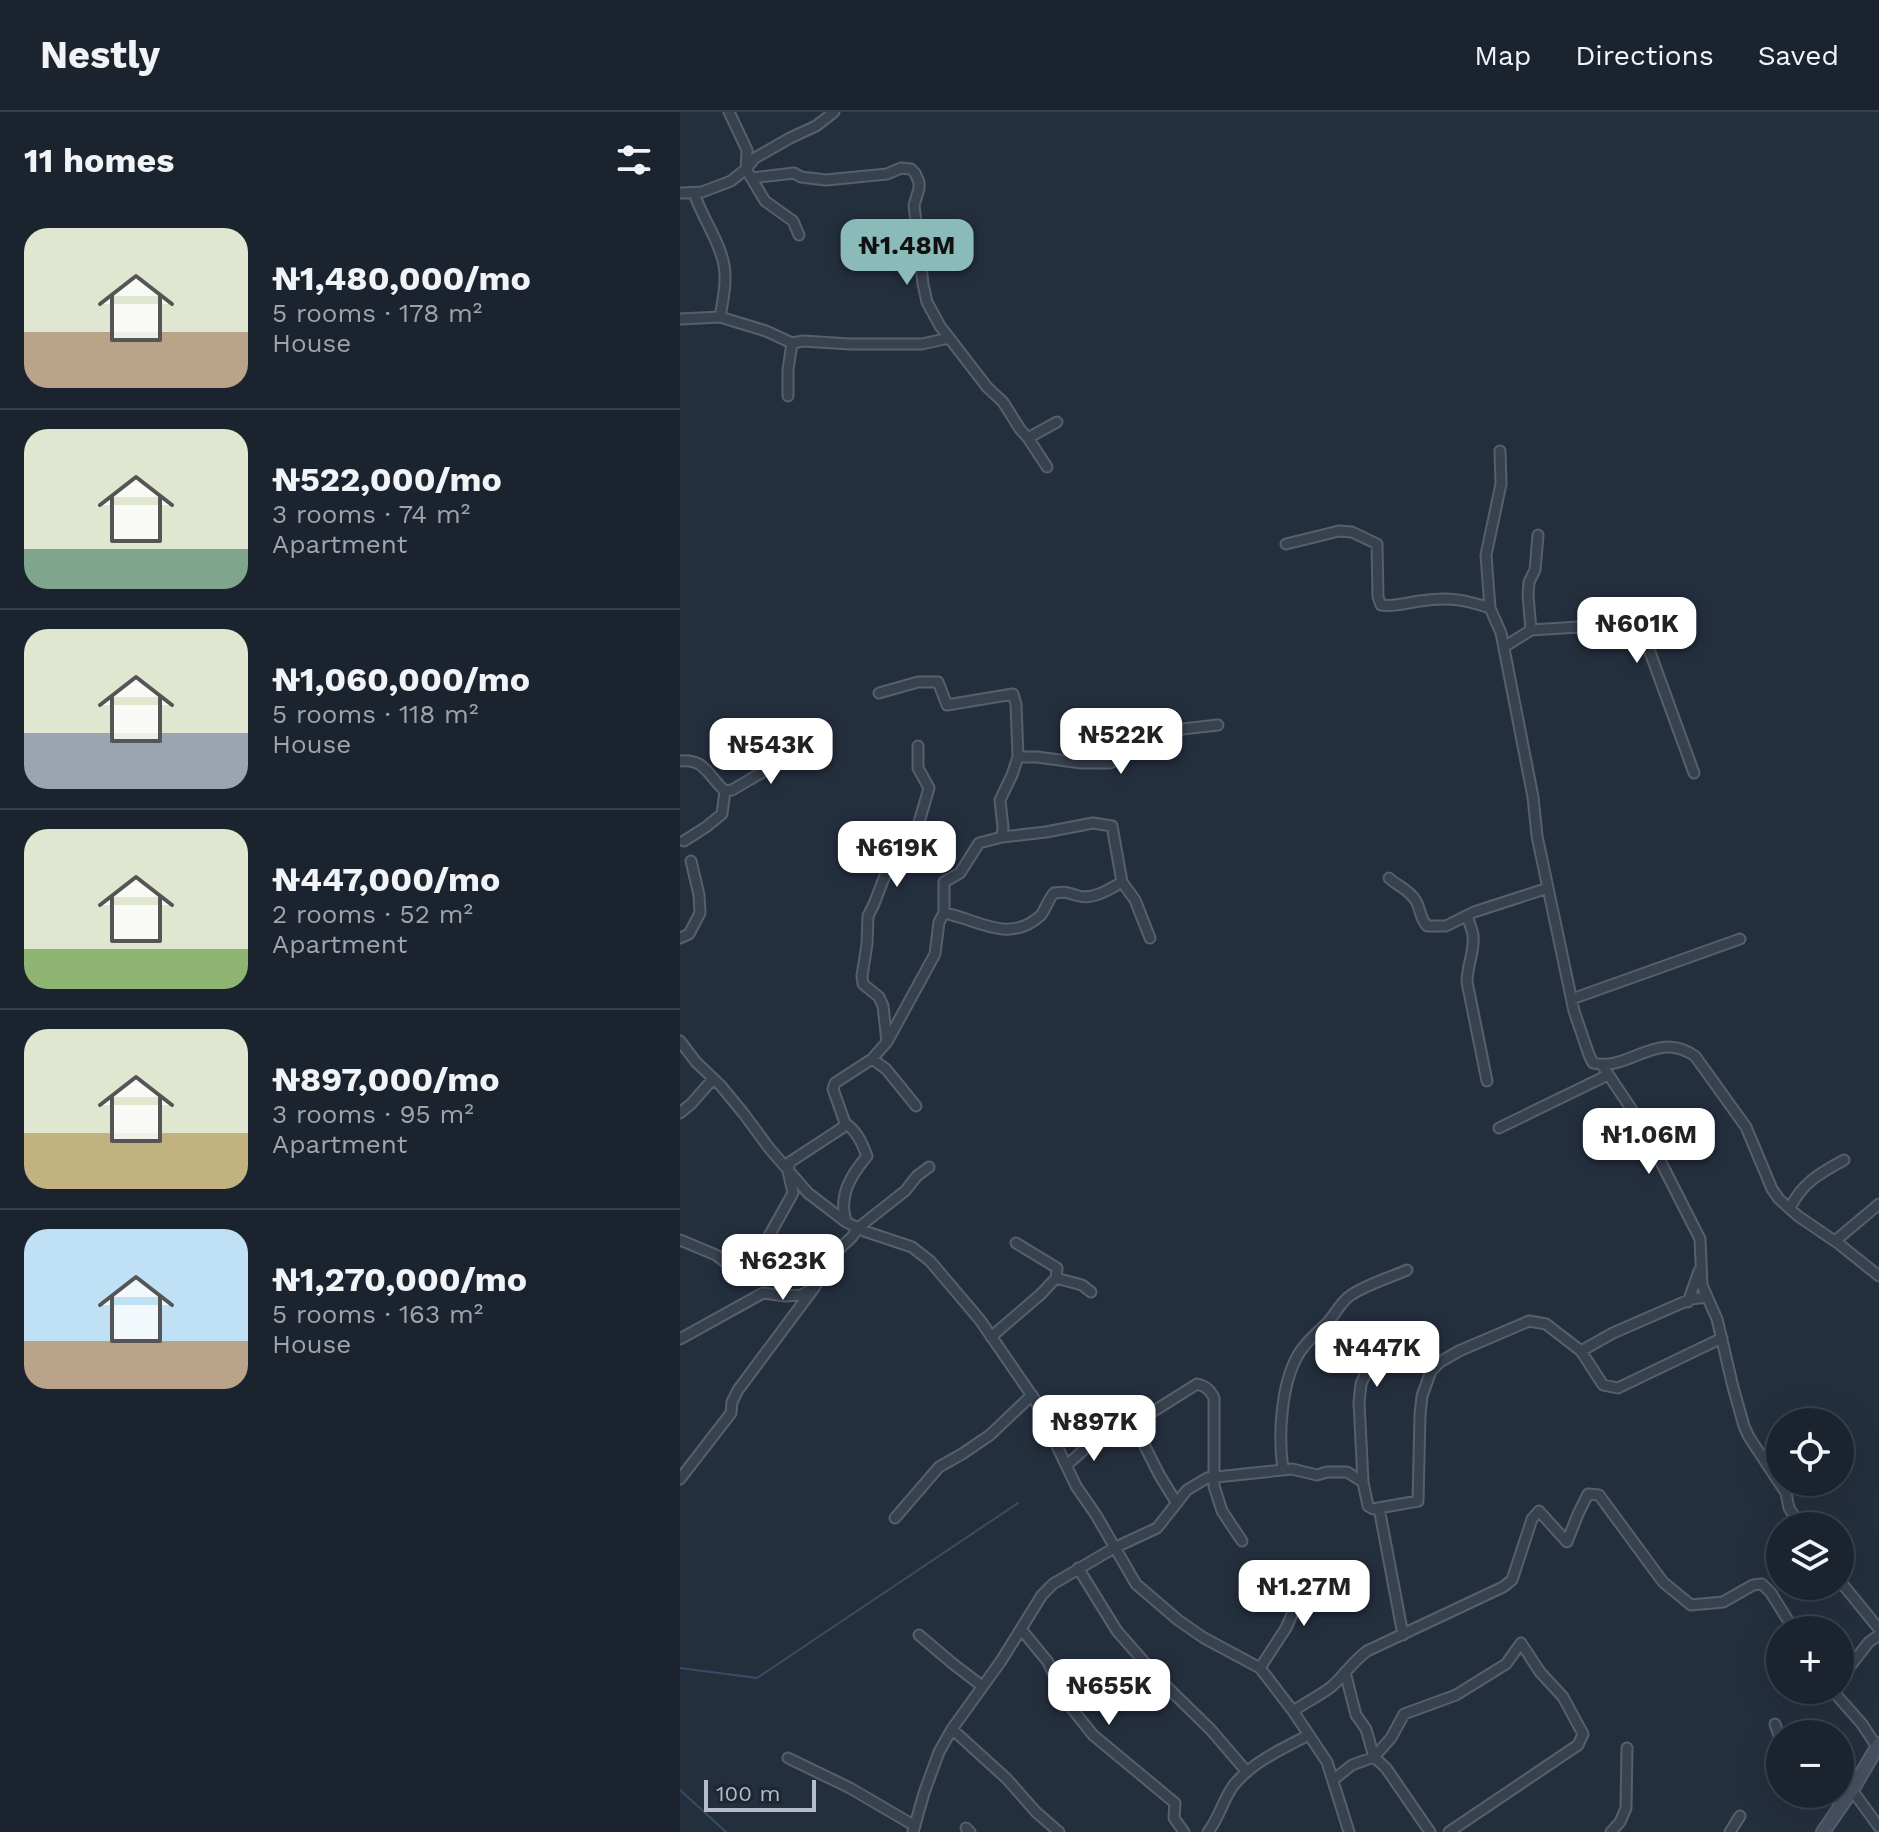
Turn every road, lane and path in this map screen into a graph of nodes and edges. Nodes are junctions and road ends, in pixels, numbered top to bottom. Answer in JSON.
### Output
{"nodes":[{"id":1,"x":729,"y":112,"type":"edge"},
{"id":2,"x":834,"y":112,"type":"edge"},
{"id":3,"x":749,"y":173,"type":"junction"},
{"id":4,"x":680,"y":193,"type":"edge"},
{"id":5,"x":694,"y":193,"type":"junction"},
{"id":6,"x":799,"y":235,"type":"dead end"},
{"id":7,"x":720,"y":317,"type":"junction"},
{"id":8,"x":680,"y":319,"type":"edge"},
{"id":9,"x":949,"y":338,"type":"junction"},
{"id":10,"x":792,"y":343,"type":"junction"},
{"id":11,"x":788,"y":396,"type":"dead end"},
{"id":12,"x":1057,"y":422,"type":"dead end"},
{"id":13,"x":1028,"y":438,"type":"junction"},
{"id":14,"x":1500,"y":451,"type":"dead end"},
{"id":15,"x":1047,"y":467,"type":"dead end"},
{"id":16,"x":1538,"y":535,"type":"dead end"},
{"id":17,"x":1286,"y":544,"type":"dead end"},
{"id":18,"x":1490,"y":608,"type":"junction"},
{"id":19,"x":1531,"y":630,"type":"junction"},
{"id":20,"x":1504,"y":647,"type":"junction"},
{"id":21,"x":879,"y":693,"type":"dead end"},
{"id":22,"x":1218,"y":725,"type":"dead end"},
{"id":23,"x":918,"y":746,"type":"dead end"},
{"id":24,"x":778,"y":748,"type":"dead end"},
{"id":25,"x":1018,"y":757,"type":"junction"},
{"id":26,"x":680,"y":761,"type":"edge"},
{"id":27,"x":1694,"y":773,"type":"dead end"},
{"id":28,"x":725,"y":791,"type":"junction"},
{"id":29,"x":1002,"y":837,"type":"junction"},
{"id":30,"x":684,"y":841,"type":"dead end"},
{"id":31,"x":691,"y":861,"type":"dead end"},
{"id":32,"x":1389,"y":878,"type":"dead end"},
{"id":33,"x":1122,"y":882,"type":"junction"},
{"id":34,"x":1548,"y":888,"type":"junction"},
{"id":35,"x":944,"y":913,"type":"junction"},
{"id":36,"x":1467,"y":916,"type":"junction"},
{"id":37,"x":680,"y":938,"type":"edge"},
{"id":38,"x":1150,"y":938,"type":"dead end"},
{"id":39,"x":1740,"y":939,"type":"dead end"},
{"id":40,"x":1572,"y":999,"type":"junction"},
{"id":41,"x":680,"y":1041,"type":"edge"},
{"id":42,"x":887,"y":1042,"type":"junction"},
{"id":43,"x":872,"y":1059,"type":"junction"},
{"id":44,"x":1602,"y":1065,"type":"junction"},
{"id":45,"x":1608,"y":1075,"type":"junction"},
{"id":46,"x":713,"y":1079,"type":"junction"},
{"id":47,"x":1487,"y":1081,"type":"dead end"},
{"id":48,"x":916,"y":1106,"type":"dead end"},
{"id":49,"x":680,"y":1113,"type":"edge"},
{"id":50,"x":845,"y":1123,"type":"junction"},
{"id":51,"x":1499,"y":1128,"type":"dead end"},
{"id":52,"x":1844,"y":1160,"type":"dead end"},
{"id":53,"x":929,"y":1167,"type":"dead end"},
{"id":54,"x":788,"y":1171,"type":"junction"},
{"id":55,"x":1879,"y":1204,"type":"edge"},
{"id":56,"x":1790,"y":1208,"type":"junction"},
{"id":57,"x":846,"y":1222,"type":"junction"},
{"id":58,"x":858,"y":1228,"type":"junction"},
{"id":59,"x":680,"y":1240,"type":"edge"},
{"id":60,"x":1835,"y":1241,"type":"junction"},
{"id":61,"x":1016,"y":1243,"type":"dead end"},
{"id":62,"x":1701,"y":1264,"type":"junction"},
{"id":63,"x":1407,"y":1270,"type":"dead end"},
{"id":64,"x":1879,"y":1276,"type":"edge"},
{"id":65,"x":1056,"y":1278,"type":"junction"},
{"id":66,"x":814,"y":1288,"type":"junction"},
{"id":67,"x":1091,"y":1292,"type":"dead end"},
{"id":68,"x":1707,"y":1297,"type":"junction"},
{"id":69,"x":1688,"y":1302,"type":"junction"},
{"id":70,"x":1326,"y":1324,"type":"junction"},
{"id":71,"x":991,"y":1337,"type":"junction"},
{"id":72,"x":1722,"y":1338,"type":"junction"},
{"id":73,"x":680,"y":1339,"type":"edge"},
{"id":74,"x":1581,"y":1351,"type":"junction"},
{"id":75,"x":1032,"y":1395,"type":"junction"},
{"id":76,"x":1095,"y":1437,"type":"dead end"},
{"id":77,"x":1067,"y":1465,"type":"junction"},
{"id":78,"x":1283,"y":1469,"type":"junction"},
{"id":79,"x":1213,"y":1477,"type":"junction"},
{"id":80,"x":680,"y":1479,"type":"edge"},
{"id":81,"x":1363,"y":1482,"type":"junction"},
{"id":82,"x":1176,"y":1502,"type":"junction"},
{"id":83,"x":1379,"y":1508,"type":"junction"},
{"id":84,"x":1792,"y":1512,"type":"edge"},
{"id":85,"x":895,"y":1518,"type":"dead end"},
{"id":86,"x":1242,"y":1541,"type":"dead end"},
{"id":87,"x":1114,"y":1548,"type":"junction"},
{"id":88,"x":1078,"y":1568,"type":"junction"},
{"id":89,"x":1304,"y":1568,"type":"dead end"},
{"id":90,"x":1854,"y":1599,"type":"edge"},
{"id":91,"x":1785,"y":1616,"type":"edge"},
{"id":92,"x":1021,"y":1629,"type":"junction"},
{"id":93,"x":1879,"y":1632,"type":"edge"},
{"id":94,"x":919,"y":1635,"type":"dead end"},
{"id":95,"x":1403,"y":1635,"type":"junction"},
{"id":96,"x":1854,"y":1661,"type":"edge"},
{"id":97,"x":1260,"y":1668,"type":"junction"},
{"id":98,"x":1345,"y":1672,"type":"junction"},
{"id":99,"x":982,"y":1686,"type":"junction"},
{"id":100,"x":1844,"y":1704,"type":"edge"},
{"id":101,"x":1293,"y":1711,"type":"junction"},
{"id":102,"x":952,"y":1729,"type":"junction"},
{"id":103,"x":1309,"y":1735,"type":"junction"},
{"id":104,"x":1878,"y":1746,"type":"edge"},
{"id":105,"x":1627,"y":1748,"type":"dead end"},
{"id":106,"x":1374,"y":1757,"type":"junction"},
{"id":107,"x":788,"y":1758,"type":"dead end"},
{"id":108,"x":1247,"y":1772,"type":"junction"},
{"id":109,"x":1333,"y":1780,"type":"junction"},
{"id":110,"x":1854,"y":1781,"type":"edge"},
{"id":111,"x":1854,"y":1799,"type":"edge"},
{"id":112,"x":1837,"y":1808,"type":"edge"},
{"id":113,"x":1740,"y":1816,"type":"dead end"},
{"id":114,"x":1879,"y":1827,"type":"edge"},
{"id":115,"x":914,"y":1829,"type":"edge"},
{"id":116,"x":1059,"y":1832,"type":"edge"},
{"id":117,"x":1184,"y":1832,"type":"edge"},
{"id":118,"x":1208,"y":1832,"type":"edge"},
{"id":119,"x":1349,"y":1832,"type":"edge"},
{"id":120,"x":1430,"y":1832,"type":"edge"},
{"id":121,"x":1449,"y":1832,"type":"edge"},
{"id":122,"x":1611,"y":1832,"type":"edge"},
{"id":123,"x":1730,"y":1832,"type":"edge"},
{"id":124,"x":1823,"y":1832,"type":"edge"}],
"edges":[{"from":1,"to":3,"type":"street"},
{"from":2,"to":3,"type":"street"},
{"from":3,"to":5,"type":"street"},
{"from":3,"to":6,"type":"street"},
{"from":3,"to":9,"type":"street"},
{"from":4,"to":5,"type":"street"},
{"from":5,"to":7,"type":"street"},
{"from":7,"to":8,"type":"street"},
{"from":7,"to":10,"type":"street"},
{"from":9,"to":10,"type":"street"},
{"from":9,"to":13,"type":"street"},
{"from":10,"to":11,"type":"street"},
{"from":12,"to":13,"type":"street"},
{"from":13,"to":15,"type":"street"},
{"from":14,"to":18,"type":"street"},
{"from":16,"to":19,"type":"street"},
{"from":17,"to":18,"type":"street"},
{"from":18,"to":20,"type":"street"},
{"from":19,"to":20,"type":"street"},
{"from":19,"to":27,"type":"street"},
{"from":20,"to":34,"type":"street"},
{"from":21,"to":25,"type":"street"},
{"from":22,"to":25,"type":"street"},
{"from":23,"to":42,"type":"street"},
{"from":24,"to":28,"type":"street"},
{"from":25,"to":29,"type":"street"},
{"from":26,"to":28,"type":"street"},
{"from":28,"to":30,"type":"street"},
{"from":29,"to":33,"type":"street"},
{"from":29,"to":35,"type":"street"},
{"from":31,"to":37,"type":"street"},
{"from":32,"to":36,"type":"street"},
{"from":33,"to":35,"type":"street"},
{"from":33,"to":38,"type":"street"},
{"from":34,"to":36,"type":"street"},
{"from":34,"to":40,"type":"street"},
{"from":35,"to":42,"type":"street"},
{"from":36,"to":47,"type":"street"},
{"from":39,"to":40,"type":"street"},
{"from":40,"to":44,"type":"street"},
{"from":41,"to":46,"type":"street"},
{"from":42,"to":43,"type":"street"},
{"from":43,"to":48,"type":"street"},
{"from":43,"to":50,"type":"street"},
{"from":44,"to":45,"type":"street"},
{"from":44,"to":56,"type":"street"},
{"from":45,"to":51,"type":"street"},
{"from":45,"to":62,"type":"street"},
{"from":46,"to":49,"type":"street"},
{"from":46,"to":54,"type":"street"},
{"from":50,"to":54,"type":"street"},
{"from":50,"to":57,"type":"street"},
{"from":52,"to":56,"type":"street"},
{"from":53,"to":58,"type":"street"},
{"from":54,"to":57,"type":"street"},
{"from":54,"to":59,"type":"street"},
{"from":55,"to":60,"type":"street"},
{"from":56,"to":60,"type":"street"},
{"from":57,"to":58,"type":"street"},
{"from":58,"to":66,"type":"street"},
{"from":58,"to":71,"type":"street"},
{"from":60,"to":64,"type":"street"},
{"from":61,"to":65,"type":"street"},
{"from":62,"to":68,"type":"street"},
{"from":62,"to":69,"type":"street"},
{"from":63,"to":70,"type":"street"},
{"from":65,"to":67,"type":"street"},
{"from":65,"to":71,"type":"street"},
{"from":66,"to":73,"type":"street"},
{"from":66,"to":80,"type":"street"},
{"from":68,"to":69,"type":"street"},
{"from":68,"to":72,"type":"street"},
{"from":69,"to":74,"type":"street"},
{"from":70,"to":78,"type":"street"},
{"from":70,"to":81,"type":"street"},
{"from":71,"to":75,"type":"street"},
{"from":72,"to":74,"type":"street"},
{"from":72,"to":84,"type":"street"},
{"from":74,"to":83,"type":"street"},
{"from":75,"to":77,"type":"street"},
{"from":75,"to":85,"type":"street"},
{"from":76,"to":77,"type":"street"},
{"from":77,"to":87,"type":"street"},
{"from":78,"to":79,"type":"street"},
{"from":78,"to":81,"type":"street"},
{"from":79,"to":82,"type":"street"},
{"from":79,"to":82,"type":"street"},
{"from":79,"to":86,"type":"street"},
{"from":81,"to":83,"type":"street"},
{"from":82,"to":87,"type":"street"},
{"from":83,"to":95,"type":"street"},
{"from":87,"to":88,"type":"street"},
{"from":87,"to":97,"type":"street"},
{"from":88,"to":92,"type":"street"},
{"from":88,"to":108,"type":"street"},
{"from":89,"to":97,"type":"street"},
{"from":90,"to":93,"type":"street"},
{"from":91,"to":95,"type":"street"},
{"from":92,"to":99,"type":"street"},
{"from":92,"to":117,"type":"street"},
{"from":93,"to":96,"type":"street"},
{"from":94,"to":99,"type":"street"},
{"from":95,"to":98,"type":"street"},
{"from":97,"to":101,"type":"street"},
{"from":98,"to":101,"type":"street"},
{"from":98,"to":106,"type":"street"},
{"from":99,"to":102,"type":"street"},
{"from":100,"to":104,"type":"street"},
{"from":101,"to":103,"type":"street"},
{"from":102,"to":115,"type":"street"},
{"from":102,"to":116,"type":"street"},
{"from":103,"to":108,"type":"street"},
{"from":103,"to":109,"type":"street"},
{"from":104,"to":110,"type":"street"},
{"from":105,"to":122,"type":"street"},
{"from":106,"to":109,"type":"street"},
{"from":106,"to":120,"type":"street"},
{"from":106,"to":121,"type":"street"},
{"from":107,"to":115,"type":"street"},
{"from":108,"to":118,"type":"street"},
{"from":109,"to":119,"type":"street"},
{"from":111,"to":114,"type":"street"},
{"from":112,"to":124,"type":"street"},
{"from":113,"to":123,"type":"street"}]}
